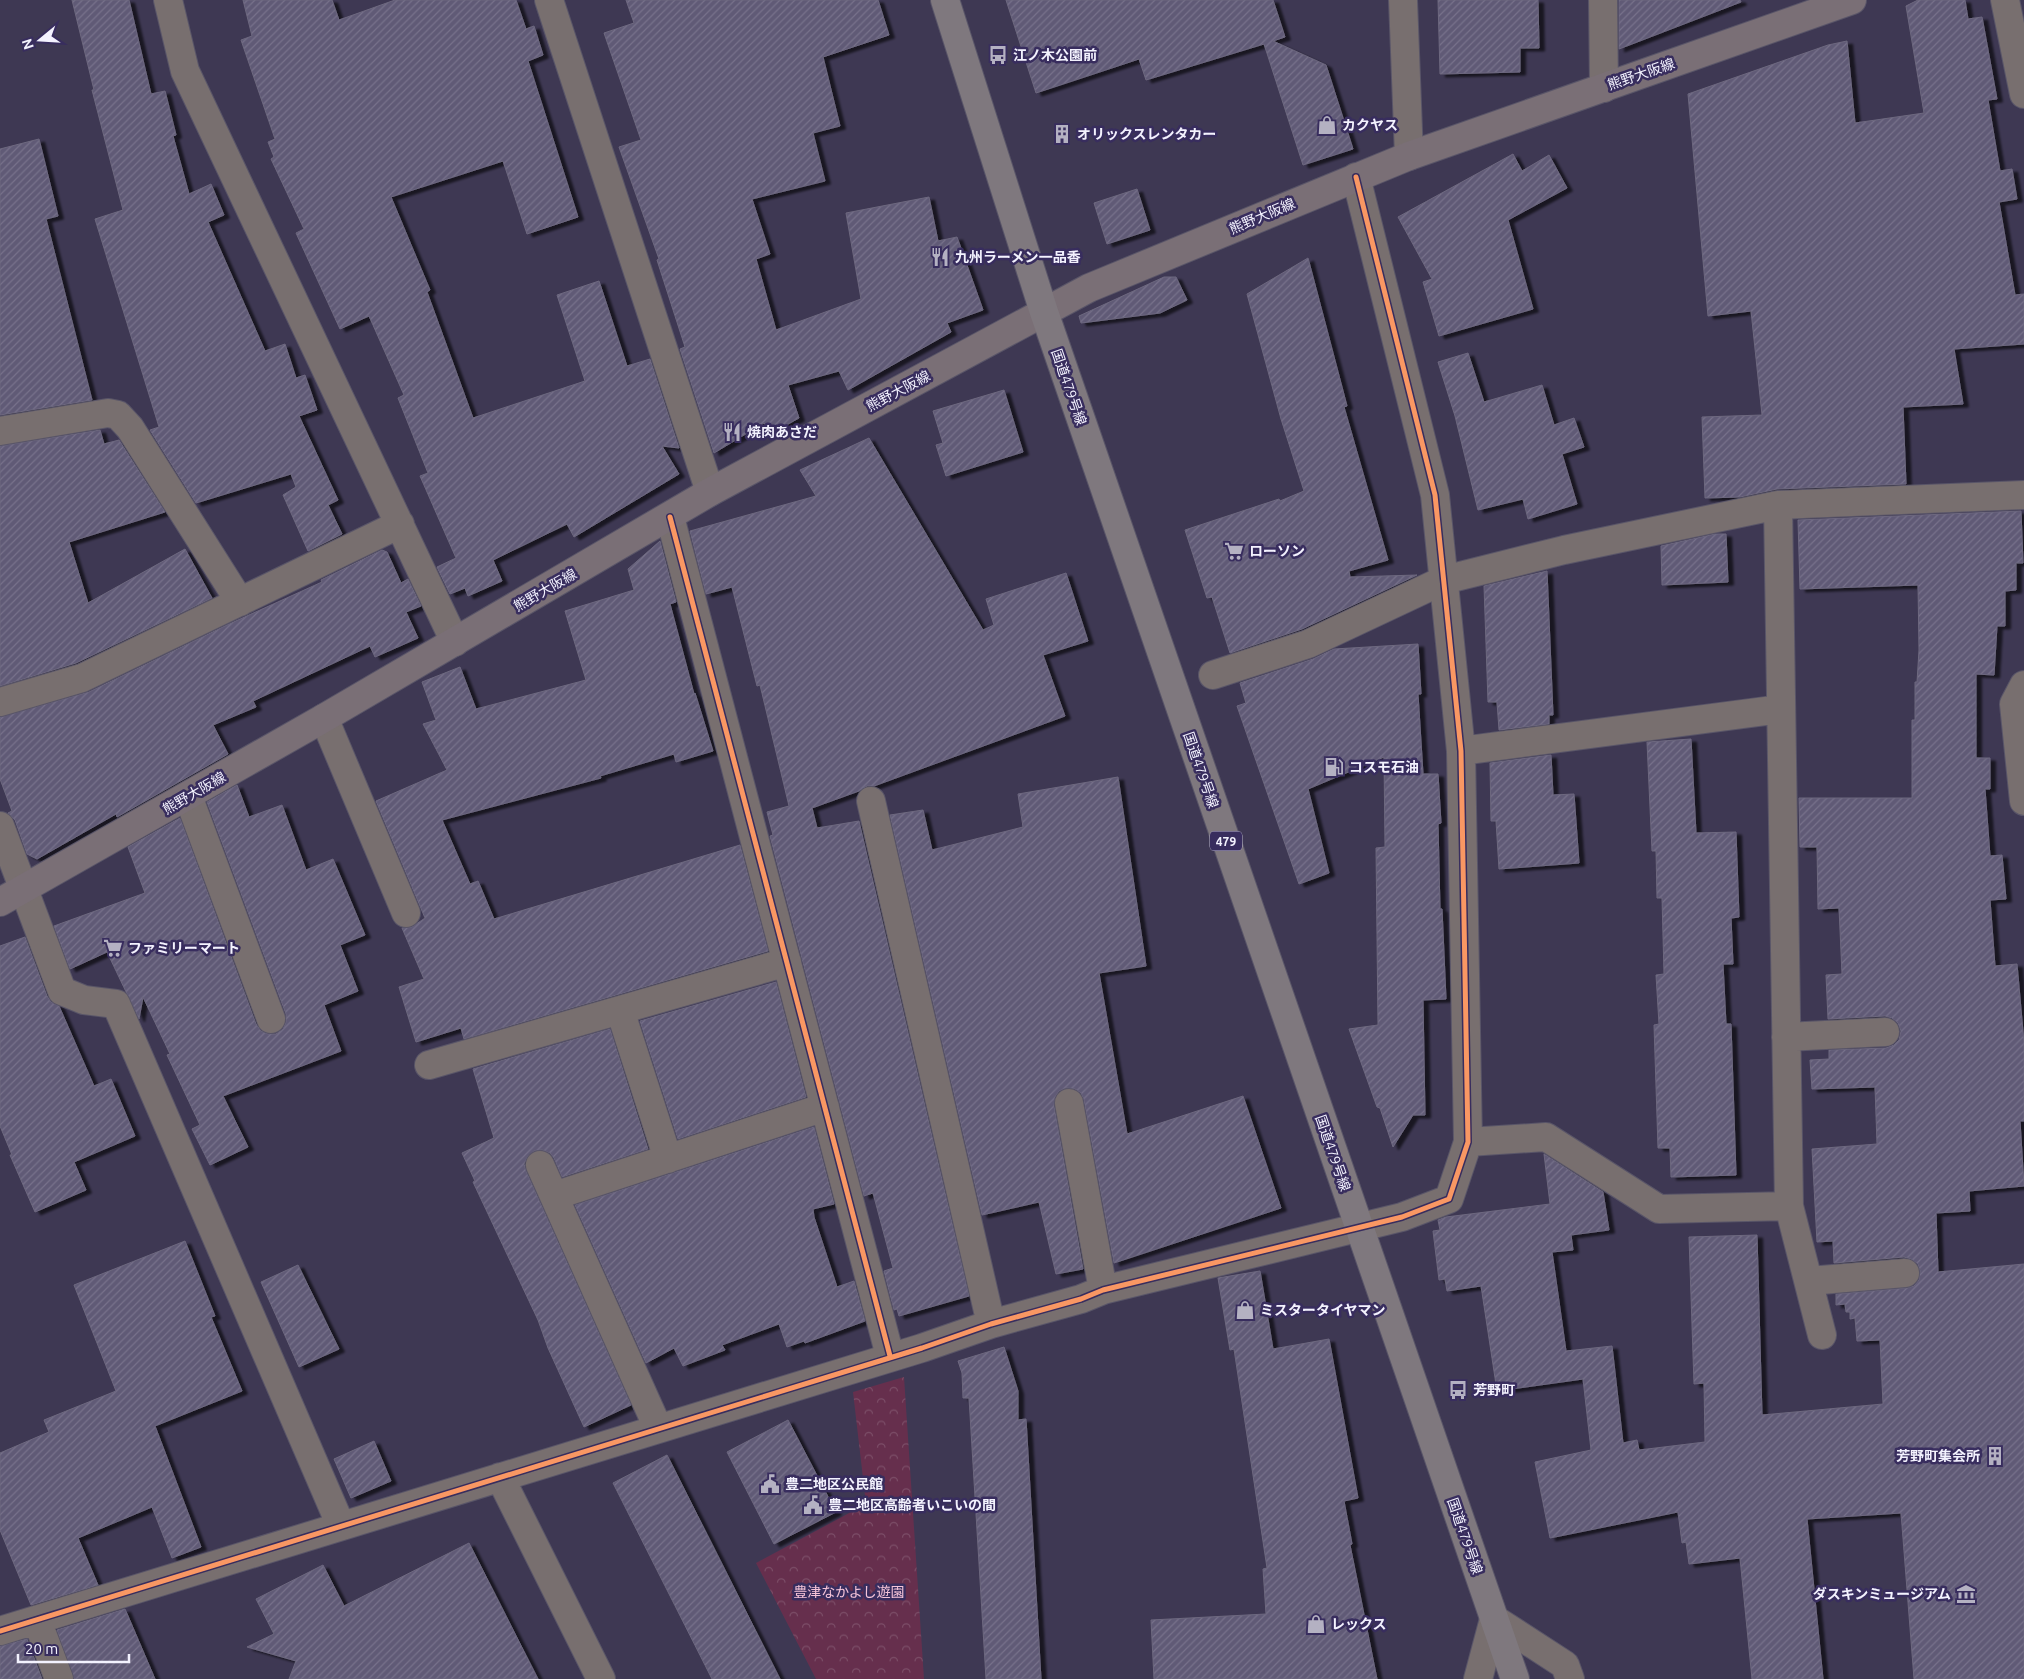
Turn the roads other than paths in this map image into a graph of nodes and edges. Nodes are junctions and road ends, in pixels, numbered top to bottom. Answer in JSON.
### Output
{"nodes":[{"id":1,"x":168,"y":0,"type":"edge"},
{"id":2,"x":549,"y":0,"type":"edge"},
{"id":3,"x":945,"y":0,"type":"edge"},
{"id":4,"x":1403,"y":0,"type":"edge"},
{"id":5,"x":1603,"y":0,"type":"edge"},
{"id":6,"x":1852,"y":0,"type":"edge"},
{"id":7,"x":2005,"y":0,"type":"edge"},
{"id":8,"x":1604,"y":88,"type":"junction"},
{"id":9,"x":2024,"y":94,"type":"edge"},
{"id":10,"x":1409,"y":156,"type":"junction"},
{"id":11,"x":1356,"y":178,"type":"junction"},
{"id":12,"x":1044,"y":312,"type":"junction"},
{"id":13,"x":0,"y":431,"type":"edge"},
{"id":14,"x":710,"y":492,"type":"junction"},
{"id":15,"x":2024,"y":495,"type":"edge"},
{"id":16,"x":1778,"y":505,"type":"junction"},
{"id":17,"x":670,"y":517,"type":"junction"},
{"id":18,"x":400,"y":524,"type":"junction"},
{"id":19,"x":1444,"y":580,"type":"junction"},
{"id":20,"x":240,"y":602,"type":"junction"},
{"id":21,"x":455,"y":642,"type":"junction"},
{"id":22,"x":1214,"y":675,"type":"dead end"},
{"id":23,"x":2024,"y":685,"type":"edge"},
{"id":24,"x":0,"y":702,"type":"edge"},
{"id":25,"x":1781,"y":708,"type":"junction"},
{"id":26,"x":324,"y":718,"type":"junction"},
{"id":27,"x":1461,"y":751,"type":"junction"},
{"id":28,"x":188,"y":796,"type":"junction"},
{"id":29,"x":871,"y":801,"type":"dead end"},
{"id":30,"x":2024,"y":801,"type":"edge"},
{"id":31,"x":0,"y":826,"type":"edge"},
{"id":32,"x":24,"y":890,"type":"junction"},
{"id":33,"x":0,"y":902,"type":"edge"},
{"id":34,"x":406,"y":913,"type":"dead end"},
{"id":35,"x":786,"y":962,"type":"junction"},
{"id":36,"x":620,"y":1010,"type":"junction"},
{"id":37,"x":271,"y":1019,"type":"dead end"},
{"id":38,"x":1885,"y":1032,"type":"dead end"},
{"id":39,"x":1786,"y":1037,"type":"junction"},
{"id":40,"x":429,"y":1065,"type":"dead end"},
{"id":41,"x":1069,"y":1103,"type":"dead end"},
{"id":42,"x":825,"y":1107,"type":"junction"},
{"id":43,"x":1468,"y":1142,"type":"junction"},
{"id":44,"x":668,"y":1159,"type":"junction"},
{"id":45,"x":540,"y":1165,"type":"dead end"},
{"id":46,"x":554,"y":1196,"type":"junction"},
{"id":47,"x":1789,"y":1206,"type":"junction"},
{"id":48,"x":1359,"y":1226,"type":"junction"},
{"id":49,"x":1905,"y":1273,"type":"dead end"},
{"id":50,"x":1809,"y":1281,"type":"junction"},
{"id":51,"x":1103,"y":1290,"type":"junction"},
{"id":52,"x":991,"y":1324,"type":"junction"},
{"id":53,"x":1822,"y":1335,"type":"dead end"},
{"id":54,"x":890,"y":1356,"type":"junction"},
{"id":55,"x":658,"y":1428,"type":"junction"},
{"id":56,"x":500,"y":1477,"type":"junction"},
{"id":57,"x":341,"y":1526,"type":"junction"},
{"id":58,"x":1494,"y":1619,"type":"junction"},
{"id":59,"x":37,"y":1620,"type":"junction"},
{"id":60,"x":0,"y":1632,"type":"edge"},
{"id":61,"x":60,"y":1679,"type":"edge"},
{"id":62,"x":601,"y":1679,"type":"edge"},
{"id":63,"x":1478,"y":1679,"type":"edge"},
{"id":64,"x":1515,"y":1679,"type":"edge"},
{"id":65,"x":1570,"y":1679,"type":"edge"}],
"edges":[{"from":1,"to":18,"type":"street"},
{"from":2,"to":14,"type":"street"},
{"from":3,"to":12,"type":"highway","name":"国道479号線","number":"479"},
{"from":4,"to":10,"type":"street"},
{"from":5,"to":8,"type":"street"},
{"from":6,"to":8,"type":"main road","name":"熊野大阪線"},
{"from":7,"to":9,"type":"street"},
{"from":8,"to":10,"type":"main road","name":"熊野大阪線"},
{"from":10,"to":11,"type":"main road","name":"熊野大阪線"},
{"from":11,"to":12,"type":"main road","name":"熊野大阪線"},
{"from":11,"to":19,"type":"street"},
{"from":12,"to":14,"type":"main road","name":"熊野大阪線"},
{"from":12,"to":48,"type":"highway","name":"国道479号線","number":"479"},
{"from":13,"to":20,"type":"street"},
{"from":14,"to":17,"type":"main road","name":"熊野大阪線"},
{"from":15,"to":16,"type":"street"},
{"from":16,"to":19,"type":"street"},
{"from":16,"to":25,"type":"street"},
{"from":17,"to":21,"type":"main road","name":"熊野大阪線"},
{"from":17,"to":35,"type":"street"},
{"from":18,"to":20,"type":"street"},
{"from":18,"to":21,"type":"street"},
{"from":19,"to":22,"type":"street"},
{"from":19,"to":27,"type":"street"},
{"from":20,"to":24,"type":"street"},
{"from":21,"to":26,"type":"main road","name":"熊野大阪線"},
{"from":23,"to":30,"type":"street"},
{"from":25,"to":27,"type":"street"},
{"from":25,"to":39,"type":"street"},
{"from":26,"to":28,"type":"main road","name":"熊野大阪線"},
{"from":26,"to":34,"type":"street"},
{"from":27,"to":43,"type":"street"},
{"from":28,"to":32,"type":"main road","name":"熊野大阪線"},
{"from":28,"to":37,"type":"street"},
{"from":29,"to":52,"type":"street"},
{"from":31,"to":32,"type":"street"},
{"from":32,"to":33,"type":"main road","name":"熊野大阪線"},
{"from":32,"to":57,"type":"street"},
{"from":35,"to":36,"type":"street"},
{"from":35,"to":42,"type":"street"},
{"from":36,"to":40,"type":"street"},
{"from":36,"to":44,"type":"street"},
{"from":38,"to":39,"type":"street"},
{"from":39,"to":47,"type":"street"},
{"from":41,"to":51,"type":"street"},
{"from":42,"to":44,"type":"street"},
{"from":42,"to":54,"type":"street"},
{"from":43,"to":47,"type":"street"},
{"from":43,"to":48,"type":"street"},
{"from":44,"to":46,"type":"street"},
{"from":45,"to":46,"type":"street"},
{"from":46,"to":55,"type":"street"},
{"from":47,"to":50,"type":"street"},
{"from":48,"to":51,"type":"street"},
{"from":48,"to":58,"type":"highway","name":"国道479号線","number":"479"},
{"from":49,"to":50,"type":"street"},
{"from":50,"to":53,"type":"street"},
{"from":51,"to":52,"type":"street"},
{"from":52,"to":54,"type":"street"},
{"from":54,"to":55,"type":"street"},
{"from":55,"to":56,"type":"street"},
{"from":56,"to":57,"type":"street"},
{"from":56,"to":62,"type":"street"},
{"from":57,"to":59,"type":"street"},
{"from":58,"to":63,"type":"street"},
{"from":58,"to":64,"type":"highway","name":"国道479号線","number":"479"},
{"from":58,"to":65,"type":"street"},
{"from":59,"to":60,"type":"street"},
{"from":59,"to":61,"type":"street"}]}
